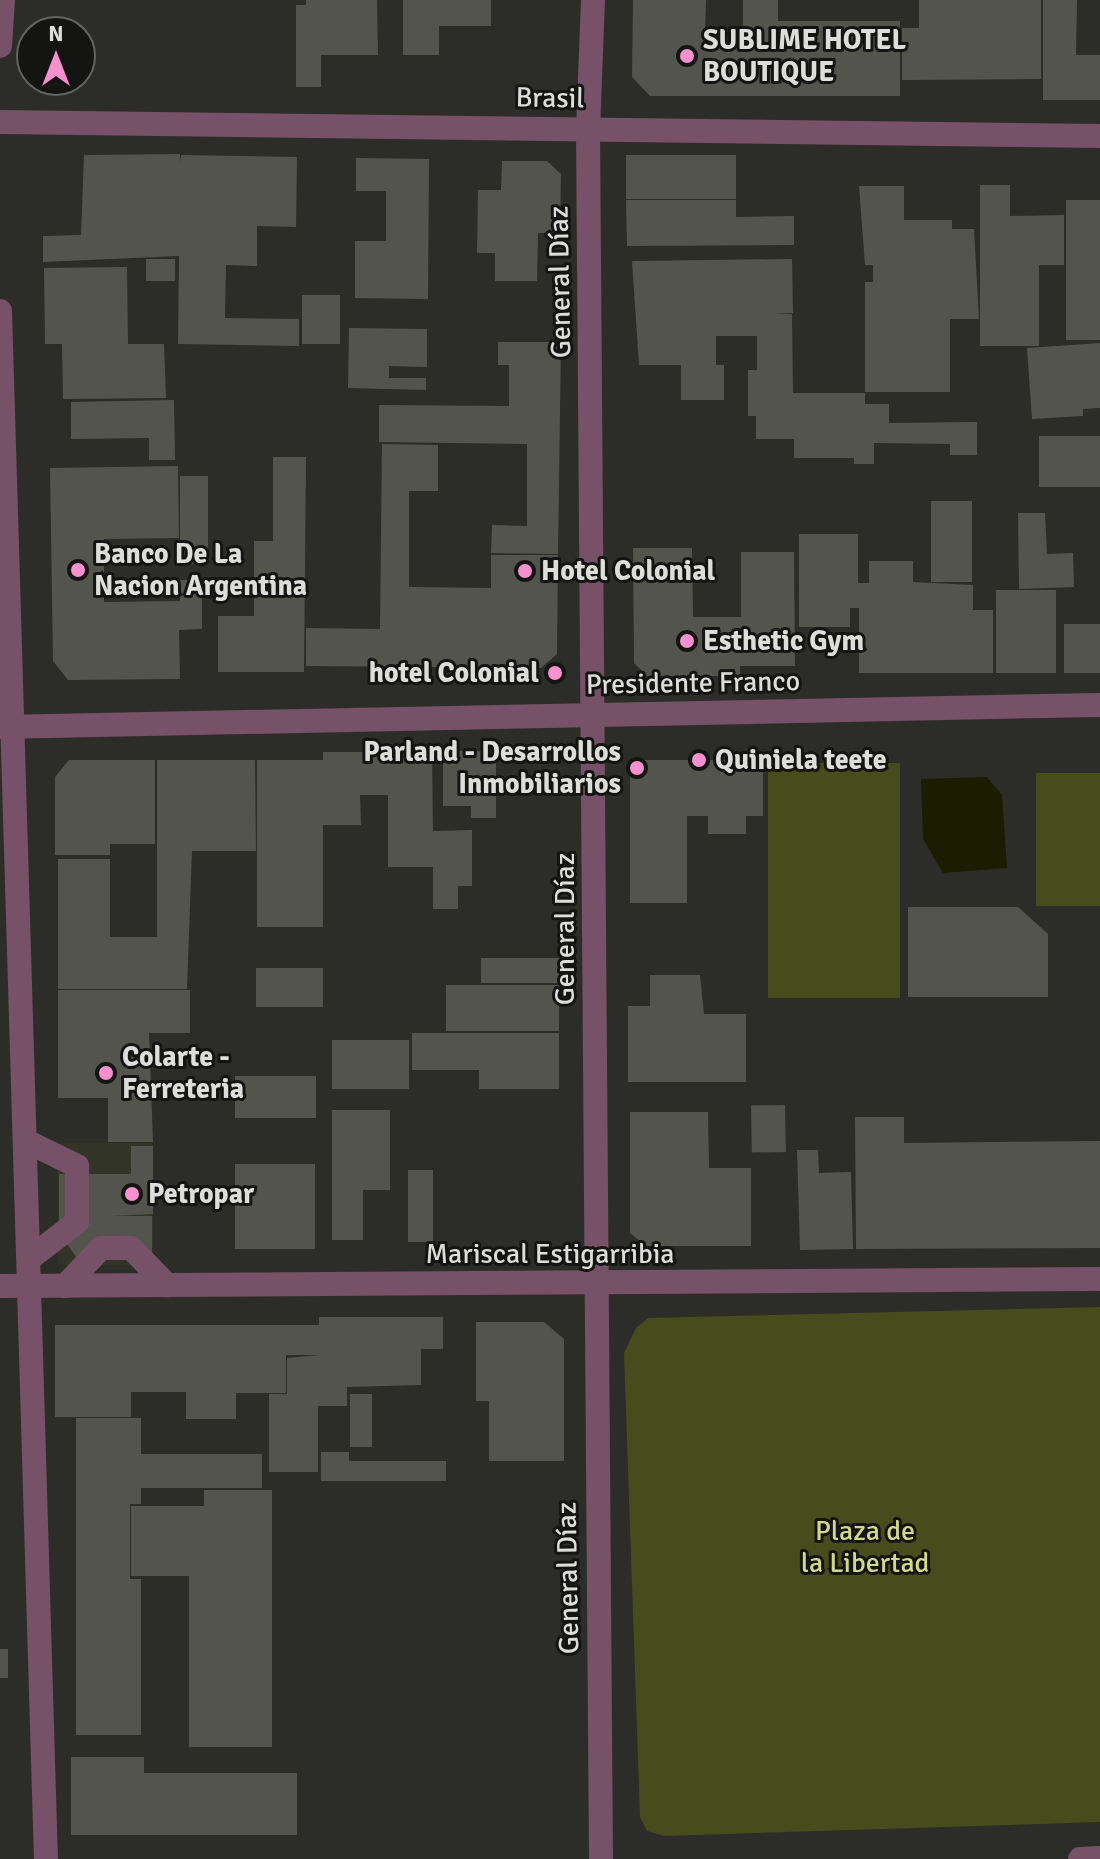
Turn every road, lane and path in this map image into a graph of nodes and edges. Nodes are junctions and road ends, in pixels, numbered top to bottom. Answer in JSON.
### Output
{"nodes":[{"id":1,"x":3,"y":0,"type":"edge"},
{"id":2,"x":593,"y":0,"type":"edge"},
{"id":3,"x":0,"y":46,"type":"edge"},
{"id":4,"x":0,"y":122,"type":"edge"},
{"id":5,"x":588,"y":128,"type":"junction"},
{"id":6,"x":1100,"y":136,"type":"edge"},
{"id":7,"x":0,"y":311,"type":"edge"},
{"id":8,"x":1100,"y":705,"type":"edge"},
{"id":9,"x":595,"y":715,"type":"junction"},
{"id":10,"x":6,"y":726,"type":"edge"},
{"id":11,"x":26,"y":1141,"type":"junction"},
{"id":12,"x":77,"y":1222,"type":"junction"},
{"id":13,"x":101,"y":1248,"type":"junction"},
{"id":14,"x":30,"y":1258,"type":"junction"},
{"id":15,"x":1100,"y":1279,"type":"edge"},
{"id":16,"x":595,"y":1284,"type":"junction"},
{"id":17,"x":167,"y":1285,"type":"junction"},
{"id":18,"x":0,"y":1286,"type":"edge"},
{"id":19,"x":31,"y":1286,"type":"junction"},
{"id":20,"x":65,"y":1286,"type":"junction"},
{"id":21,"x":1100,"y":1858,"type":"edge"},
{"id":22,"x":46,"y":1859,"type":"edge"},
{"id":23,"x":601,"y":1859,"type":"edge"},
{"id":24,"x":1080,"y":1859,"type":"edge"}],
"edges":[{"from":1,"to":3,"type":"street"},
{"from":2,"to":5,"type":"street","name":"General Díaz"},
{"from":4,"to":5,"type":"street","name":"Brasil"},
{"from":5,"to":6,"type":"street","name":"Brasil"},
{"from":5,"to":9,"type":"street","name":"General Díaz"},
{"from":7,"to":10,"type":"street"},
{"from":8,"to":9,"type":"street","name":"Presidente Franco"},
{"from":9,"to":10,"type":"street","name":"Presidente Franco"},
{"from":9,"to":16,"type":"street","name":"General Díaz"},
{"from":10,"to":11,"type":"street"},
{"from":11,"to":12,"type":"street"},
{"from":11,"to":14,"type":"street"},
{"from":12,"to":13,"type":"street"},
{"from":12,"to":14,"type":"street"},
{"from":13,"to":17,"type":"street"},
{"from":13,"to":20,"type":"street"},
{"from":14,"to":19,"type":"street"},
{"from":15,"to":16,"type":"street","name":"Mariscal Estigarribia"},
{"from":16,"to":17,"type":"street","name":"Mariscal Estigarribia"},
{"from":16,"to":23,"type":"street","name":"General Díaz"},
{"from":17,"to":20,"type":"street","name":"Mariscal Estigarribia"},
{"from":18,"to":19,"type":"street","name":"Mariscal Estigarribia"},
{"from":19,"to":20,"type":"street","name":"Mariscal Estigarribia"},
{"from":19,"to":22,"type":"street"},
{"from":21,"to":24,"type":"street"}]}
